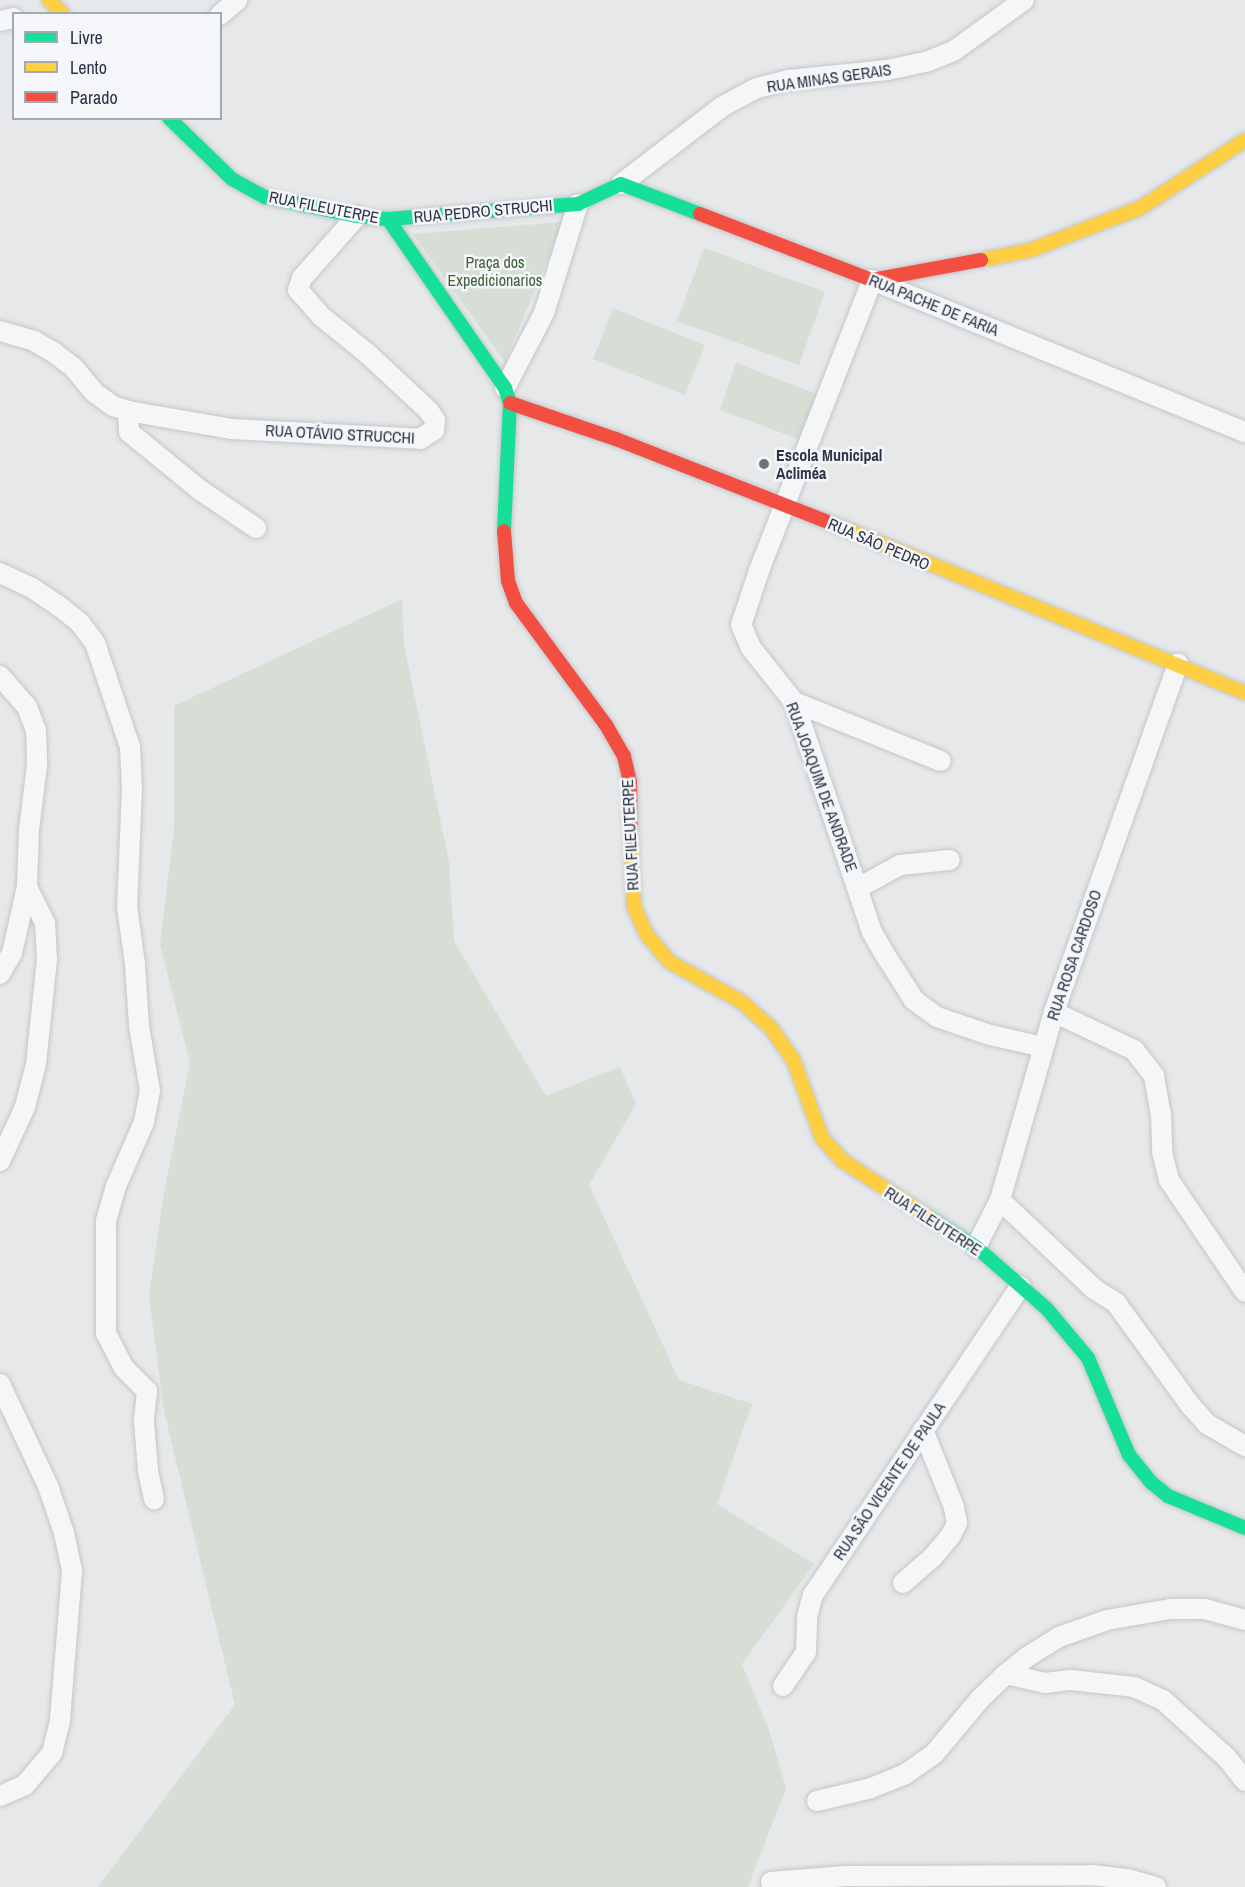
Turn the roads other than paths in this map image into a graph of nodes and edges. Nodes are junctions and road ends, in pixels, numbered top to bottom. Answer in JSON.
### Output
{"nodes":[{"id":1,"x":50,"y":0,"type":"edge"},
{"id":2,"x":237,"y":0,"type":"edge"},
{"id":3,"x":1024,"y":0,"type":"edge"},
{"id":4,"x":61,"y":12,"type":"edge"},
{"id":5,"x":222,"y":13,"type":"edge"},
{"id":6,"x":171,"y":120,"type":"edge"},
{"id":7,"x":1245,"y":140,"type":"edge"},
{"id":8,"x":621,"y":184,"type":"junction"},
{"id":9,"x":578,"y":204,"type":"junction"},
{"id":10,"x":357,"y":216,"type":"junction"},
{"id":11,"x":388,"y":219,"type":"junction"},
{"id":12,"x":872,"y":280,"type":"junction"},
{"id":13,"x":0,"y":331,"type":"edge"},
{"id":14,"x":507,"y":395,"type":"junction"},
{"id":15,"x":128,"y":411,"type":"junction"},
{"id":16,"x":1245,"y":432,"type":"edge"},
{"id":17,"x":784,"y":504,"type":"junction"},
{"id":18,"x":256,"y":528,"type":"dead end"},
{"id":19,"x":0,"y":573,"type":"edge"},
{"id":20,"x":1178,"y":663,"type":"junction"},
{"id":21,"x":0,"y":676,"type":"edge"},
{"id":22,"x":1243,"y":686,"type":"edge"},
{"id":23,"x":794,"y":702,"type":"junction"},
{"id":24,"x":941,"y":761,"type":"dead end"},
{"id":25,"x":951,"y":860,"type":"dead end"},
{"id":26,"x":27,"y":887,"type":"junction"},
{"id":27,"x":858,"y":888,"type":"junction"},
{"id":28,"x":0,"y":975,"type":"edge"},
{"id":29,"x":1054,"y":1012,"type":"junction"},
{"id":30,"x":1043,"y":1047,"type":"junction"},
{"id":31,"x":0,"y":1161,"type":"edge"},
{"id":32,"x":1000,"y":1200,"type":"junction"},
{"id":33,"x":976,"y":1247,"type":"junction"},
{"id":34,"x":1021,"y":1286,"type":"junction"},
{"id":35,"x":1245,"y":1292,"type":"edge"},
{"id":36,"x":0,"y":1384,"type":"edge"},
{"id":37,"x":923,"y":1430,"type":"junction"},
{"id":38,"x":1245,"y":1446,"type":"edge"},
{"id":39,"x":154,"y":1499,"type":"dead end"},
{"id":40,"x":1245,"y":1528,"type":"edge"},
{"id":41,"x":903,"y":1583,"type":"dead end"},
{"id":42,"x":1245,"y":1620,"type":"edge"},
{"id":43,"x":1005,"y":1674,"type":"junction"},
{"id":44,"x":783,"y":1686,"type":"dead end"},
{"id":45,"x":1245,"y":1781,"type":"edge"},
{"id":46,"x":0,"y":1796,"type":"edge"},
{"id":47,"x":817,"y":1801,"type":"dead end"},
{"id":48,"x":771,"y":1882,"type":"dead end"},
{"id":49,"x":1156,"y":1887,"type":"edge"}],
"edges":[{"from":1,"to":4,"type":"main road"},
{"from":2,"to":5,"type":"street"},
{"from":3,"to":8,"type":"street","name":"RUA MINAS GERAIS"},
{"from":6,"to":10,"type":"main road","name":"RUA FILEUTERPE"},
{"from":7,"to":12,"type":"main road"},
{"from":8,"to":9,"type":"main road","name":"RUA MINAS GERAIS"},
{"from":8,"to":12,"type":"main road","name":"RUA PACHE DE FARIA"},
{"from":9,"to":11,"type":"main road","name":"RUA PEDRO STRUCHI"},
{"from":9,"to":14,"type":"street"},
{"from":10,"to":11,"type":"main road","name":"RUA FILEUTERPE"},
{"from":10,"to":15,"type":"street","name":"RUA OTÁVIO STRUCCHI"},
{"from":11,"to":14,"type":"main road","name":"RUA FILEUTERPE"},
{"from":12,"to":16,"type":"street","name":"RUA PACHE DE FARIA"},
{"from":12,"to":17,"type":"street","name":"RUA JOAQUIM DE ANDRADE"},
{"from":13,"to":15,"type":"street","name":"RUA OTÁVIO STRUCCHI"},
{"from":14,"to":17,"type":"main road","name":"RUA SÃO PEDRO"},
{"from":14,"to":33,"type":"main road","name":"RUA FILEUTERPE"},
{"from":15,"to":18,"type":"street"},
{"from":17,"to":20,"type":"main road","name":"RUA SÃO PEDRO"},
{"from":17,"to":23,"type":"street","name":"RUA JOAQUIM DE ANDRADE"},
{"from":19,"to":39,"type":"street"},
{"from":20,"to":22,"type":"main road","name":"RUA SÃO PEDRO"},
{"from":20,"to":29,"type":"street","name":"RUA ROSA CARDOSO"},
{"from":21,"to":26,"type":"street"},
{"from":23,"to":24,"type":"street"},
{"from":23,"to":27,"type":"street","name":"RUA JOAQUIM DE ANDRADE"},
{"from":25,"to":27,"type":"street"},
{"from":26,"to":28,"type":"street"},
{"from":26,"to":31,"type":"street"},
{"from":27,"to":30,"type":"street","name":"RUA JOAQUIM DE ANDRADE"},
{"from":29,"to":30,"type":"street","name":"RUA ROSA CARDOSO"},
{"from":29,"to":35,"type":"street"},
{"from":30,"to":32,"type":"street","name":"RUA ROSA CARDOSO"},
{"from":32,"to":33,"type":"street","name":"RUA ROSA CARDOSO"},
{"from":32,"to":38,"type":"street"},
{"from":33,"to":34,"type":"main road","name":"RUA FILEUTERPE"},
{"from":34,"to":37,"type":"street","name":"RUA SÃO VICENTE DE PAULA"},
{"from":34,"to":40,"type":"main road","name":"RUA FILEUTERPE"},
{"from":36,"to":46,"type":"street"},
{"from":37,"to":41,"type":"street"},
{"from":37,"to":44,"type":"street","name":"RUA SÃO VICENTE DE PAULA"},
{"from":42,"to":43,"type":"street"},
{"from":43,"to":45,"type":"street"},
{"from":43,"to":47,"type":"street"},
{"from":48,"to":49,"type":"street"}]}
